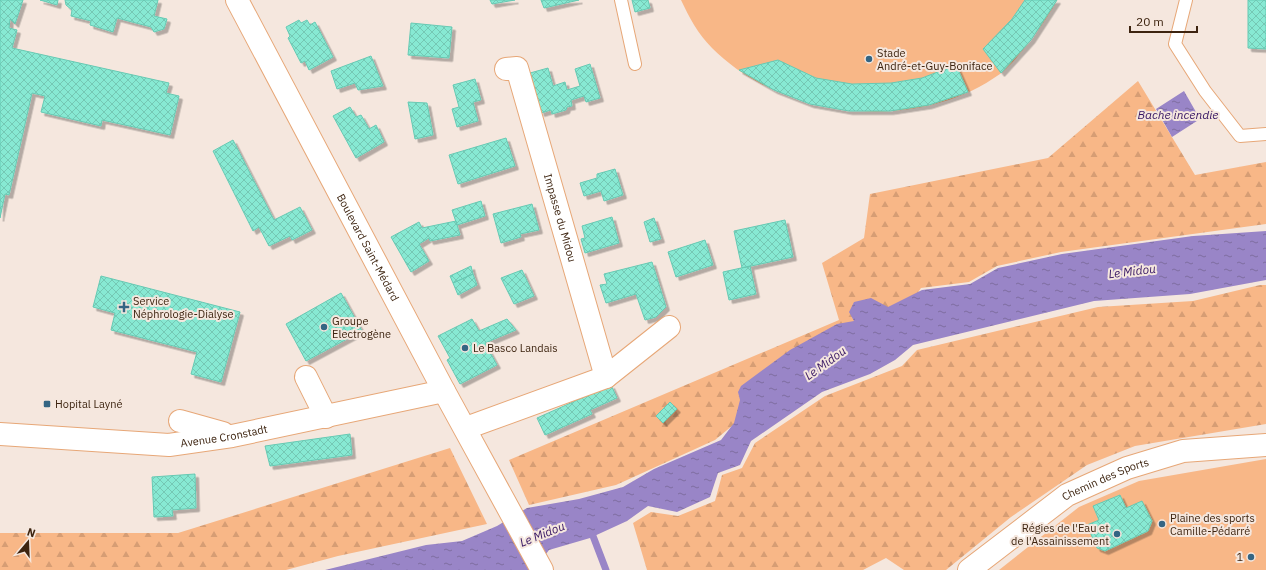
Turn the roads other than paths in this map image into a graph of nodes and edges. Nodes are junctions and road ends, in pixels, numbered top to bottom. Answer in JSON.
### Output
{"nodes":[{"id":1,"x":237,"y":0,"type":"edge"},
{"id":2,"x":621,"y":0,"type":"edge"},
{"id":3,"x":1186,"y":0,"type":"edge"},
{"id":4,"x":635,"y":64,"type":"dead end"},
{"id":5,"x":506,"y":70,"type":"dead end"},
{"id":6,"x":1266,"y":134,"type":"edge"},
{"id":7,"x":669,"y":327,"type":"dead end"},
{"id":8,"x":306,"y":377,"type":"dead end"},
{"id":9,"x":606,"y":377,"type":"junction"},
{"id":10,"x":444,"y":391,"type":"junction"},
{"id":11,"x":326,"y":417,"type":"junction"},
{"id":12,"x":180,"y":421,"type":"dead end"},
{"id":13,"x":466,"y":428,"type":"junction"},
{"id":14,"x":0,"y":434,"type":"edge"},
{"id":15,"x":232,"y":436,"type":"junction"},
{"id":16,"x":1266,"y":444,"type":"edge"},
{"id":17,"x":542,"y":570,"type":"edge"},
{"id":18,"x":969,"y":570,"type":"edge"}],
"edges":[{"from":1,"to":10,"type":"street","name":"Boulevard Saint-Médard"},
{"from":2,"to":4,"type":"lane"},
{"from":3,"to":6,"type":"lane"},
{"from":5,"to":9,"type":"street","name":"Impasse du Midou"},
{"from":7,"to":9,"type":"street"},
{"from":8,"to":11,"type":"street"},
{"from":9,"to":13,"type":"street"},
{"from":10,"to":11,"type":"street","name":"Avenue Cronstadt"},
{"from":10,"to":13,"type":"street","name":"Boulevard Saint-Médard"},
{"from":11,"to":15,"type":"street","name":"Avenue Cronstadt"},
{"from":12,"to":15,"type":"street"},
{"from":13,"to":17,"type":"street","name":"Boulevard Saint-Médard"},
{"from":14,"to":15,"type":"street","name":"Avenue Cronstadt"},
{"from":16,"to":18,"type":"street","name":"Chemin des Sports"}]}
